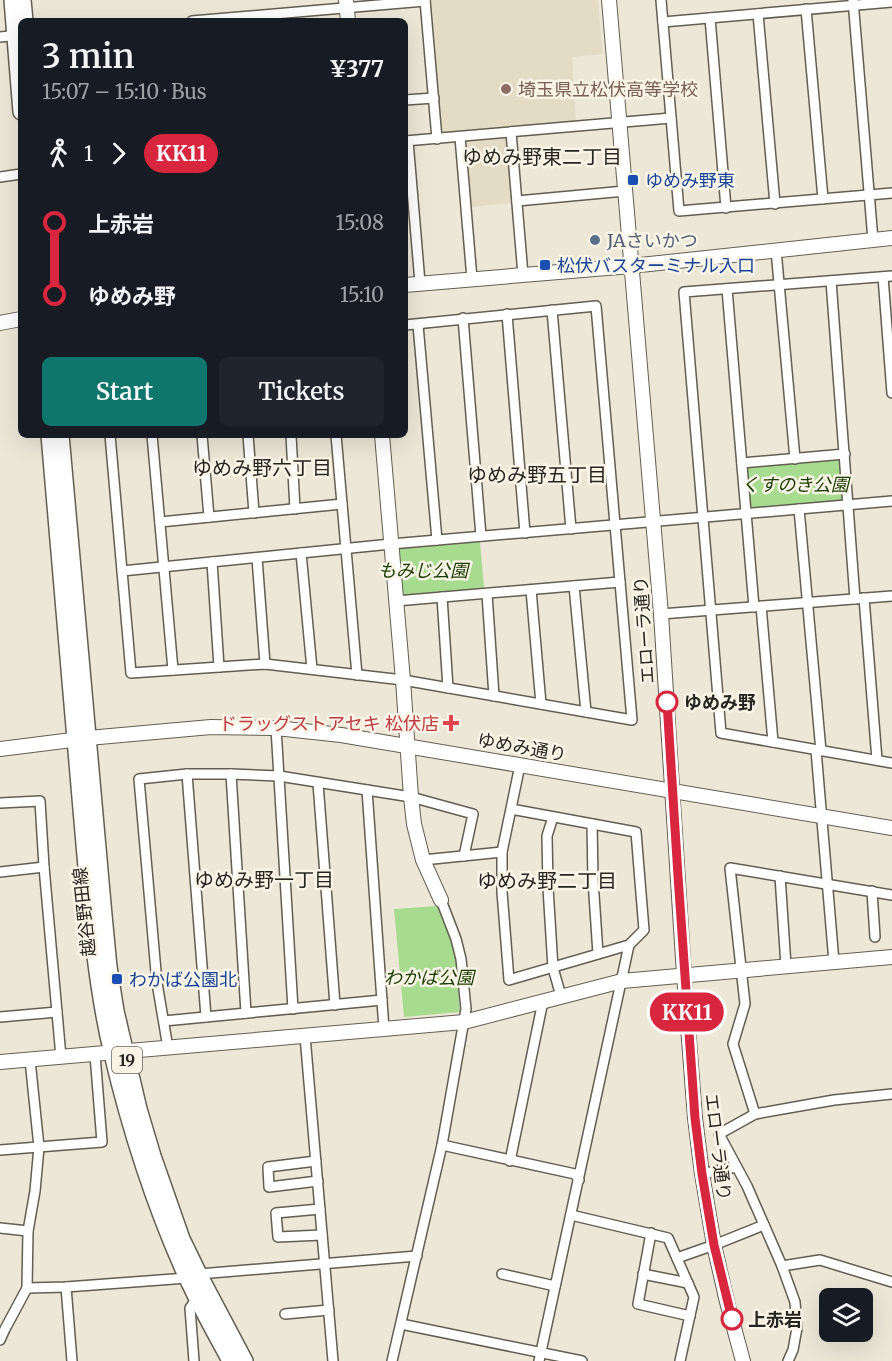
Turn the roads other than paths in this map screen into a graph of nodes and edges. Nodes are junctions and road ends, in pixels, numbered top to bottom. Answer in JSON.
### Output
{"nodes":[{"id":1,"x":12,"y":0,"type":"edge"},
{"id":2,"x":23,"y":0,"type":"edge"},
{"id":3,"x":609,"y":0,"type":"edge"},
{"id":4,"x":661,"y":0,"type":"edge"},
{"id":5,"x":425,"y":1,"type":"edge"},
{"id":6,"x":892,"y":2,"type":"edge"},
{"id":7,"x":853,"y":3,"type":"edge"},
{"id":8,"x":806,"y":9,"type":"junction"},
{"id":9,"x":347,"y":10,"type":"edge"},
{"id":10,"x":758,"y":14,"type":"junction"},
{"id":11,"x":25,"y":18,"type":"edge"},
{"id":12,"x":234,"y":18,"type":"edge"},
{"id":13,"x":710,"y":18,"type":"junction"},
{"id":14,"x":663,"y":22,"type":"junction"},
{"id":15,"x":12,"y":36,"type":"edge"},
{"id":16,"x":18,"y":87,"type":"edge"},
{"id":17,"x":434,"y":98,"type":"junction"},
{"id":18,"x":408,"y":100,"type":"edge"},
{"id":19,"x":671,"y":118,"type":"junction"},
{"id":20,"x":619,"y":123,"type":"junction"},
{"id":21,"x":511,"y":132,"type":"junction"},
{"id":22,"x":460,"y":137,"type":"junction"},
{"id":23,"x":437,"y":138,"type":"junction"},
{"id":24,"x":408,"y":141,"type":"edge"},
{"id":25,"x":408,"y":161,"type":"edge"},
{"id":26,"x":18,"y":174,"type":"edge"},
{"id":27,"x":0,"y":177,"type":"edge"},
{"id":28,"x":625,"y":191,"type":"junction"},
{"id":29,"x":892,"y":193,"type":"edge"},
{"id":30,"x":870,"y":195,"type":"junction"},
{"id":31,"x":823,"y":199,"type":"junction"},
{"id":32,"x":517,"y":201,"type":"junction"},
{"id":33,"x":775,"y":204,"type":"junction"},
{"id":34,"x":726,"y":208,"type":"junction"},
{"id":35,"x":892,"y":238,"type":"edge"},
{"id":36,"x":873,"y":240,"type":"junction"},
{"id":37,"x":776,"y":250,"type":"junction"},
{"id":38,"x":631,"y":266,"type":"junction"},
{"id":39,"x":523,"y":275,"type":"junction"},
{"id":40,"x":887,"y":276,"type":"edge"},
{"id":41,"x":472,"y":279,"type":"junction"},
{"id":42,"x":831,"y":281,"type":"junction"},
{"id":43,"x":420,"y":284,"type":"junction"},
{"id":44,"x":408,"y":285,"type":"edge"},
{"id":45,"x":779,"y":285,"type":"junction"},
{"id":46,"x":727,"y":289,"type":"junction"},
{"id":47,"x":552,"y":310,"type":"junction"},
{"id":48,"x":507,"y":314,"type":"junction"},
{"id":49,"x":463,"y":318,"type":"junction"},
{"id":50,"x":18,"y":320,"type":"edge"},
{"id":51,"x":0,"y":323,"type":"edge"},
{"id":52,"x":408,"y":325,"type":"edge"},
{"id":53,"x":418,"y":325,"type":"junction"},
{"id":54,"x":892,"y":393,"type":"edge"},
{"id":55,"x":49,"y":438,"type":"edge"},
{"id":56,"x":61,"y":438,"type":"edge"},
{"id":57,"x":110,"y":438,"type":"edge"},
{"id":58,"x":152,"y":438,"type":"edge"},
{"id":59,"x":202,"y":438,"type":"edge"},
{"id":60,"x":248,"y":438,"type":"edge"},
{"id":61,"x":291,"y":438,"type":"edge"},
{"id":62,"x":336,"y":438,"type":"edge"},
{"id":63,"x":382,"y":438,"type":"edge"},
{"id":64,"x":845,"y":453,"type":"junction"},
{"id":65,"x":795,"y":459,"type":"junction"},
{"id":66,"x":742,"y":463,"type":"junction"},
{"id":67,"x":892,"y":501,"type":"edge"},
{"id":68,"x":342,"y":504,"type":"junction"},
{"id":69,"x":849,"y":505,"type":"junction"},
{"id":70,"x":295,"y":509,"type":"junction"},
{"id":71,"x":799,"y":509,"type":"junction"},
{"id":72,"x":254,"y":513,"type":"junction"},
{"id":73,"x":747,"y":514,"type":"junction"},
{"id":74,"x":209,"y":517,"type":"junction"},
{"id":75,"x":703,"y":518,"type":"junction"},
{"id":76,"x":160,"y":522,"type":"junction"},
{"id":77,"x":654,"y":522,"type":"junction"},
{"id":78,"x":615,"y":525,"type":"junction"},
{"id":79,"x":571,"y":529,"type":"junction"},
{"id":80,"x":525,"y":533,"type":"junction"},
{"id":81,"x":481,"y":536,"type":"junction"},
{"id":82,"x":437,"y":540,"type":"junction"},
{"id":83,"x":391,"y":544,"type":"junction"},
{"id":84,"x":346,"y":548,"type":"junction"},
{"id":85,"x":301,"y":553,"type":"junction"},
{"id":86,"x":257,"y":558,"type":"junction"},
{"id":87,"x":212,"y":562,"type":"junction"},
{"id":88,"x":164,"y":567,"type":"junction"},
{"id":89,"x":122,"y":571,"type":"junction"},
{"id":90,"x":620,"y":582,"type":"junction"},
{"id":91,"x":574,"y":586,"type":"junction"},
{"id":92,"x":531,"y":590,"type":"junction"},
{"id":93,"x":487,"y":594,"type":"junction"},
{"id":94,"x":892,"y":596,"type":"edge"},
{"id":95,"x":442,"y":597,"type":"junction"},
{"id":96,"x":860,"y":598,"type":"junction"},
{"id":97,"x":396,"y":601,"type":"junction"},
{"id":98,"x":809,"y":602,"type":"junction"},
{"id":99,"x":758,"y":607,"type":"junction"},
{"id":100,"x":710,"y":610,"type":"junction"},
{"id":101,"x":661,"y":614,"type":"junction"},
{"id":102,"x":265,"y":664,"type":"junction"},
{"id":103,"x":219,"y":667,"type":"junction"},
{"id":104,"x":312,"y":669,"type":"junction"},
{"id":105,"x":174,"y":670,"type":"junction"},
{"id":106,"x":357,"y":675,"type":"junction"},
{"id":107,"x":403,"y":681,"type":"junction"},
{"id":108,"x":448,"y":688,"type":"junction"},
{"id":109,"x":494,"y":696,"type":"junction"},
{"id":110,"x":541,"y":704,"type":"junction"},
{"id":111,"x":586,"y":712,"type":"junction"},
{"id":112,"x":276,"y":728,"type":"junction"},
{"id":113,"x":81,"y":739,"type":"junction"},
{"id":114,"x":773,"y":742,"type":"junction"},
{"id":115,"x":408,"y":746,"type":"junction"},
{"id":116,"x":0,"y":749,"type":"edge"},
{"id":117,"x":819,"y":750,"type":"junction"},
{"id":118,"x":877,"y":760,"type":"junction"},
{"id":119,"x":892,"y":763,"type":"edge"},
{"id":120,"x":520,"y":765,"type":"junction"},
{"id":121,"x":187,"y":774,"type":"junction"},
{"id":122,"x":231,"y":774,"type":"junction"},
{"id":123,"x":279,"y":776,"type":"junction"},
{"id":124,"x":318,"y":783,"type":"junction"},
{"id":125,"x":367,"y":790,"type":"junction"},
{"id":126,"x":672,"y":790,"type":"junction"},
{"id":127,"x":411,"y":797,"type":"junction"},
{"id":128,"x":0,"y":803,"type":"edge"},
{"id":129,"x":511,"y":809,"type":"junction"},
{"id":130,"x":820,"y":816,"type":"junction"},
{"id":131,"x":553,"y":817,"type":"junction"},
{"id":132,"x":592,"y":824,"type":"junction"},
{"id":133,"x":892,"y":828,"type":"edge"},
{"id":134,"x":502,"y":852,"type":"junction"},
{"id":135,"x":464,"y":856,"type":"junction"},
{"id":136,"x":423,"y":860,"type":"junction"},
{"id":137,"x":44,"y":867,"type":"junction"},
{"id":138,"x":0,"y":872,"type":"edge"},
{"id":139,"x":780,"y":876,"type":"junction"},
{"id":140,"x":826,"y":884,"type":"junction"},
{"id":141,"x":872,"y":891,"type":"junction"},
{"id":142,"x":892,"y":895,"type":"edge"},
{"id":143,"x":441,"y":900,"type":"joint"},
{"id":144,"x":875,"y":937,"type":"dead end"},
{"id":145,"x":629,"y":945,"type":"junction"},
{"id":146,"x":598,"y":954,"type":"junction"},
{"id":147,"x":892,"y":957,"type":"edge"},
{"id":148,"x":834,"y":962,"type":"junction"},
{"id":149,"x":786,"y":966,"type":"junction"},
{"id":150,"x":553,"y":968,"type":"junction"},
{"id":151,"x":741,"y":969,"type":"junction"},
{"id":152,"x":684,"y":975,"type":"junction"},
{"id":153,"x":622,"y":981,"type":"junction"},
{"id":154,"x":561,"y":996,"type":"junction"},
{"id":155,"x":382,"y":1000,"type":"junction"},
{"id":156,"x":543,"y":1002,"type":"junction"},
{"id":157,"x":335,"y":1005,"type":"junction"},
{"id":158,"x":293,"y":1009,"type":"junction"},
{"id":159,"x":57,"y":1012,"type":"junction"},
{"id":160,"x":246,"y":1013,"type":"junction"},
{"id":161,"x":0,"y":1017,"type":"edge"},
{"id":162,"x":206,"y":1017,"type":"junction"},
{"id":163,"x":164,"y":1021,"type":"junction"},
{"id":164,"x":464,"y":1022,"type":"junction"},
{"id":165,"x":384,"y":1029,"type":"junction"},
{"id":166,"x":305,"y":1036,"type":"junction"},
{"id":167,"x":168,"y":1048,"type":"junction"},
{"id":168,"x":118,"y":1053,"type":"junction"},
{"id":169,"x":95,"y":1054,"type":"junction"},
{"id":170,"x":61,"y":1058,"type":"junction"},
{"id":171,"x":30,"y":1060,"type":"junction"},
{"id":172,"x":0,"y":1062,"type":"edge"},
{"id":173,"x":892,"y":1094,"type":"edge"},
{"id":174,"x":755,"y":1114,"type":"junction"},
{"id":175,"x":442,"y":1145,"type":"junction"},
{"id":176,"x":39,"y":1147,"type":"junction"},
{"id":177,"x":0,"y":1150,"type":"edge"},
{"id":178,"x":316,"y":1161,"type":"junction"},
{"id":179,"x":510,"y":1161,"type":"junction"},
{"id":180,"x":736,"y":1167,"type":"junction"},
{"id":181,"x":702,"y":1174,"type":"junction"},
{"id":182,"x":579,"y":1180,"type":"junction"},
{"id":183,"x":318,"y":1181,"type":"junction"},
{"id":184,"x":320,"y":1209,"type":"junction"},
{"id":185,"x":571,"y":1215,"type":"junction"},
{"id":186,"x":764,"y":1225,"type":"junction"},
{"id":187,"x":0,"y":1228,"type":"edge"},
{"id":188,"x":28,"y":1232,"type":"junction"},
{"id":189,"x":651,"y":1233,"type":"junction"},
{"id":190,"x":322,"y":1235,"type":"junction"},
{"id":191,"x":714,"y":1245,"type":"junction"},
{"id":192,"x":417,"y":1256,"type":"junction"},
{"id":193,"x":677,"y":1258,"type":"junction"},
{"id":194,"x":325,"y":1264,"type":"junction"},
{"id":195,"x":782,"y":1266,"type":"junction"},
{"id":196,"x":502,"y":1274,"type":"dead end"},
{"id":197,"x":643,"y":1274,"type":"junction"},
{"id":198,"x":193,"y":1276,"type":"junction"},
{"id":199,"x":892,"y":1282,"type":"edge"},
{"id":200,"x":688,"y":1283,"type":"junction"},
{"id":201,"x":555,"y":1286,"type":"junction"},
{"id":202,"x":66,"y":1287,"type":"junction"},
{"id":203,"x":27,"y":1288,"type":"junction"},
{"id":204,"x":198,"y":1298,"type":"junction"},
{"id":205,"x":329,"y":1310,"type":"junction"},
{"id":206,"x":285,"y":1314,"type":"dead end"},
{"id":207,"x":690,"y":1316,"type":"junction"},
{"id":208,"x":401,"y":1324,"type":"junction"},
{"id":209,"x":0,"y":1340,"type":"edge"},
{"id":210,"x":540,"y":1357,"type":"edge"},
{"id":211,"x":72,"y":1361,"type":"edge"},
{"id":212,"x":194,"y":1361,"type":"edge"},
{"id":213,"x":230,"y":1361,"type":"edge"},
{"id":214,"x":245,"y":1361,"type":"edge"},
{"id":215,"x":333,"y":1361,"type":"edge"},
{"id":216,"x":392,"y":1361,"type":"edge"},
{"id":217,"x":582,"y":1361,"type":"edge"},
{"id":218,"x":680,"y":1361,"type":"edge"},
{"id":219,"x":743,"y":1361,"type":"edge"},
{"id":220,"x":788,"y":1361,"type":"edge"}],
"edges":[{"from":1,"to":15,"type":"main road"},
{"from":2,"to":11,"type":"main road"},
{"from":3,"to":20,"type":"street","name":"エローラ通り"},
{"from":4,"to":14,"type":"street"},
{"from":5,"to":9,"type":"street"},
{"from":5,"to":17,"type":"street"},
{"from":6,"to":7,"type":"street"},
{"from":7,"to":8,"type":"street"},
{"from":7,"to":30,"type":"street"},
{"from":8,"to":10,"type":"street"},
{"from":8,"to":31,"type":"street"},
{"from":9,"to":12,"type":"street"},
{"from":10,"to":13,"type":"street"},
{"from":10,"to":33,"type":"street"},
{"from":13,"to":14,"type":"street"},
{"from":13,"to":34,"type":"street"},
{"from":14,"to":19,"type":"street"},
{"from":15,"to":16,"type":"main road"},
{"from":17,"to":18,"type":"street"},
{"from":17,"to":23,"type":"street"},
{"from":19,"to":20,"type":"street"},
{"from":19,"to":34,"type":"street"},
{"from":20,"to":21,"type":"street"},
{"from":20,"to":28,"type":"street","name":"エローラ通り"},
{"from":21,"to":22,"type":"street"},
{"from":21,"to":32,"type":"street"},
{"from":22,"to":23,"type":"street"},
{"from":22,"to":41,"type":"street"},
{"from":23,"to":24,"type":"street"},
{"from":25,"to":43,"type":"street"},
{"from":26,"to":27,"type":"street"},
{"from":28,"to":32,"type":"street"},
{"from":28,"to":38,"type":"street","name":"エローラ通り"},
{"from":29,"to":30,"type":"street"},
{"from":30,"to":31,"type":"street"},
{"from":30,"to":36,"type":"street"},
{"from":31,"to":33,"type":"street"},
{"from":32,"to":39,"type":"street"},
{"from":33,"to":34,"type":"street"},
{"from":35,"to":36,"type":"street"},
{"from":36,"to":37,"type":"street"},
{"from":37,"to":38,"type":"street"},
{"from":37,"to":45,"type":"street"},
{"from":38,"to":39,"type":"street"},
{"from":38,"to":77,"type":"street","name":"エローラ通り"},
{"from":39,"to":41,"type":"street"},
{"from":40,"to":42,"type":"street"},
{"from":40,"to":54,"type":"street"},
{"from":41,"to":43,"type":"street"},
{"from":42,"to":45,"type":"street"},
{"from":42,"to":64,"type":"street"},
{"from":43,"to":44,"type":"street"},
{"from":45,"to":46,"type":"street"},
{"from":45,"to":65,"type":"street"},
{"from":46,"to":66,"type":"street"},
{"from":46,"to":75,"type":"street"},
{"from":47,"to":48,"type":"street"},
{"from":47,"to":78,"type":"street"},
{"from":47,"to":79,"type":"street"},
{"from":48,"to":49,"type":"street"},
{"from":48,"to":80,"type":"street"},
{"from":49,"to":53,"type":"street"},
{"from":49,"to":81,"type":"street"},
{"from":50,"to":51,"type":"street"},
{"from":52,"to":53,"type":"street"},
{"from":53,"to":82,"type":"street"},
{"from":55,"to":113,"type":"main road","name":"越谷野田線","number":"19"},
{"from":56,"to":113,"type":"main road","name":"越谷野田線","number":"19"},
{"from":57,"to":89,"type":"street"},
{"from":58,"to":76,"type":"street"},
{"from":59,"to":74,"type":"street"},
{"from":60,"to":72,"type":"street"},
{"from":61,"to":70,"type":"street"},
{"from":62,"to":68,"type":"street"},
{"from":63,"to":83,"type":"street"},
{"from":64,"to":65,"type":"street"},
{"from":64,"to":69,"type":"street"},
{"from":65,"to":66,"type":"street"},
{"from":66,"to":73,"type":"street"},
{"from":67,"to":69,"type":"street"},
{"from":68,"to":70,"type":"street"},
{"from":68,"to":84,"type":"street"},
{"from":69,"to":71,"type":"street"},
{"from":69,"to":96,"type":"street"},
{"from":70,"to":72,"type":"street"},
{"from":71,"to":73,"type":"street"},
{"from":71,"to":98,"type":"street"},
{"from":72,"to":74,"type":"street"},
{"from":73,"to":75,"type":"street"},
{"from":73,"to":99,"type":"street"},
{"from":74,"to":76,"type":"street"},
{"from":75,"to":77,"type":"street"},
{"from":75,"to":100,"type":"street"},
{"from":76,"to":88,"type":"street"},
{"from":77,"to":78,"type":"street"},
{"from":77,"to":101,"type":"street","name":"エローラ通り"},
{"from":78,"to":79,"type":"street"},
{"from":78,"to":90,"type":"street"},
{"from":79,"to":80,"type":"street"},
{"from":80,"to":81,"type":"street"},
{"from":81,"to":82,"type":"street"},
{"from":82,"to":83,"type":"street"},
{"from":83,"to":84,"type":"street"},
{"from":83,"to":97,"type":"street"},
{"from":84,"to":85,"type":"street"},
{"from":84,"to":106,"type":"street"},
{"from":85,"to":86,"type":"street"},
{"from":85,"to":104,"type":"street"},
{"from":86,"to":87,"type":"street"},
{"from":86,"to":102,"type":"street"},
{"from":87,"to":88,"type":"street"},
{"from":87,"to":103,"type":"street"},
{"from":88,"to":89,"type":"street"},
{"from":88,"to":105,"type":"street"},
{"from":89,"to":105,"type":"street"},
{"from":90,"to":91,"type":"street"},
{"from":90,"to":111,"type":"street"},
{"from":91,"to":92,"type":"street"},
{"from":91,"to":111,"type":"street"},
{"from":92,"to":93,"type":"street"},
{"from":92,"to":110,"type":"street"},
{"from":93,"to":95,"type":"street"},
{"from":93,"to":109,"type":"street"},
{"from":94,"to":96,"type":"street"},
{"from":95,"to":97,"type":"street"},
{"from":95,"to":108,"type":"street"},
{"from":96,"to":98,"type":"street"},
{"from":96,"to":118,"type":"street"},
{"from":97,"to":107,"type":"street"},
{"from":98,"to":99,"type":"street"},
{"from":98,"to":117,"type":"street"},
{"from":99,"to":100,"type":"street"},
{"from":99,"to":114,"type":"street"},
{"from":100,"to":101,"type":"street"},
{"from":100,"to":114,"type":"street"},
{"from":101,"to":126,"type":"street","name":"エローラ通り"},
{"from":102,"to":103,"type":"street"},
{"from":102,"to":104,"type":"street"},
{"from":103,"to":105,"type":"street"},
{"from":104,"to":106,"type":"street"},
{"from":106,"to":107,"type":"street"},
{"from":107,"to":108,"type":"street"},
{"from":107,"to":115,"type":"street"},
{"from":108,"to":109,"type":"street"},
{"from":109,"to":110,"type":"street"},
{"from":110,"to":111,"type":"street"},
{"from":112,"to":113,"type":"street","name":"ゆめみ通り"},
{"from":112,"to":115,"type":"street","name":"ゆめみ通り"},
{"from":112,"to":123,"type":"street"},
{"from":113,"to":116,"type":"street","name":"ゆめみ通り"},
{"from":113,"to":168,"type":"main road","name":"越谷野田線","number":"19"},
{"from":114,"to":117,"type":"street"},
{"from":115,"to":120,"type":"street","name":"ゆめみ通り"},
{"from":115,"to":127,"type":"street"},
{"from":117,"to":118,"type":"street"},
{"from":117,"to":130,"type":"street"},
{"from":118,"to":119,"type":"street"},
{"from":120,"to":126,"type":"street","name":"ゆめみ通り"},
{"from":120,"to":129,"type":"street"},
{"from":121,"to":122,"type":"street"},
{"from":121,"to":162,"type":"street"},
{"from":121,"to":163,"type":"street"},
{"from":122,"to":123,"type":"street"},
{"from":122,"to":160,"type":"street"},
{"from":123,"to":124,"type":"street"},
{"from":123,"to":158,"type":"street"},
{"from":124,"to":125,"type":"street"},
{"from":124,"to":157,"type":"street"},
{"from":125,"to":127,"type":"street"},
{"from":125,"to":155,"type":"street"},
{"from":126,"to":130,"type":"street","name":"ゆめみ通り"},
{"from":126,"to":152,"type":"street","name":"エローラ通り"},
{"from":127,"to":135,"type":"street"},
{"from":127,"to":136,"type":"street"},
{"from":128,"to":137,"type":"street"},
{"from":129,"to":131,"type":"street"},
{"from":129,"to":134,"type":"street"},
{"from":130,"to":133,"type":"street","name":"ゆめみ通り"},
{"from":130,"to":140,"type":"street"},
{"from":131,"to":132,"type":"street"},
{"from":131,"to":150,"type":"street"},
{"from":132,"to":145,"type":"street"},
{"from":132,"to":146,"type":"street"},
{"from":134,"to":135,"type":"street"},
{"from":134,"to":150,"type":"street"},
{"from":135,"to":136,"type":"street"},
{"from":136,"to":143,"type":"street"},
{"from":137,"to":138,"type":"street"},
{"from":137,"to":159,"type":"street"},
{"from":139,"to":140,"type":"street"},
{"from":139,"to":149,"type":"street"},
{"from":139,"to":151,"type":"street"},
{"from":140,"to":141,"type":"street"},
{"from":140,"to":148,"type":"street"},
{"from":141,"to":142,"type":"street"},
{"from":141,"to":144,"type":"street"},
{"from":143,"to":164,"type":"street"},
{"from":145,"to":146,"type":"street"},
{"from":145,"to":153,"type":"street"},
{"from":146,"to":150,"type":"street"},
{"from":147,"to":148,"type":"street"},
{"from":148,"to":149,"type":"street"},
{"from":149,"to":151,"type":"street"},
{"from":150,"to":154,"type":"street"},
{"from":151,"to":152,"type":"street"},
{"from":151,"to":174,"type":"street"},
{"from":152,"to":153,"type":"street"},
{"from":152,"to":181,"type":"street","name":"エローラ通り"},
{"from":153,"to":154,"type":"street"},
{"from":153,"to":182,"type":"street"},
{"from":154,"to":156,"type":"street"},
{"from":155,"to":157,"type":"street"},
{"from":155,"to":165,"type":"street"},
{"from":156,"to":164,"type":"street"},
{"from":156,"to":179,"type":"street"},
{"from":157,"to":158,"type":"street"},
{"from":158,"to":160,"type":"street"},
{"from":159,"to":161,"type":"street"},
{"from":159,"to":170,"type":"street"},
{"from":160,"to":162,"type":"street"},
{"from":162,"to":163,"type":"street"},
{"from":163,"to":167,"type":"street"},
{"from":164,"to":165,"type":"street"},
{"from":164,"to":175,"type":"street"},
{"from":165,"to":166,"type":"street"},
{"from":166,"to":167,"type":"street"},
{"from":166,"to":178,"type":"street"},
{"from":167,"to":168,"type":"street"},
{"from":168,"to":169,"type":"street"},
{"from":168,"to":198,"type":"main road","name":"越谷野田線","number":"19"},
{"from":169,"to":170,"type":"street"},
{"from":169,"to":176,"type":"street"},
{"from":170,"to":171,"type":"street"},
{"from":171,"to":172,"type":"street"},
{"from":171,"to":176,"type":"street"},
{"from":173,"to":174,"type":"street"},
{"from":174,"to":180,"type":"street"},
{"from":175,"to":179,"type":"street"},
{"from":175,"to":192,"type":"street"},
{"from":176,"to":177,"type":"street"},
{"from":176,"to":188,"type":"street"},
{"from":178,"to":183,"type":"street"},
{"from":178,"to":183,"type":"street"},
{"from":179,"to":182,"type":"street"},
{"from":180,"to":181,"type":"street"},
{"from":180,"to":186,"type":"street"},
{"from":181,"to":191,"type":"street","name":"エローラ通り"},
{"from":182,"to":185,"type":"street"},
{"from":183,"to":184,"type":"street"},
{"from":184,"to":190,"type":"street"},
{"from":184,"to":190,"type":"street"},
{"from":185,"to":189,"type":"street"},
{"from":185,"to":201,"type":"street"},
{"from":186,"to":191,"type":"street"},
{"from":186,"to":195,"type":"street"},
{"from":187,"to":188,"type":"street"},
{"from":188,"to":203,"type":"street"},
{"from":189,"to":193,"type":"street"},
{"from":189,"to":197,"type":"street"},
{"from":190,"to":194,"type":"street"},
{"from":191,"to":193,"type":"street"},
{"from":191,"to":219,"type":"street","name":"エローラ通り"},
{"from":192,"to":194,"type":"street"},
{"from":192,"to":208,"type":"street"},
{"from":193,"to":200,"type":"street"},
{"from":194,"to":198,"type":"street"},
{"from":194,"to":205,"type":"street"},
{"from":195,"to":199,"type":"street"},
{"from":195,"to":220,"type":"street"},
{"from":196,"to":201,"type":"street"},
{"from":197,"to":200,"type":"street"},
{"from":197,"to":207,"type":"street"},
{"from":198,"to":202,"type":"street"},
{"from":198,"to":204,"type":"main road","name":"越谷野田線","number":"19"},
{"from":198,"to":214,"type":"main road","name":"越谷野田線","number":"19"},
{"from":200,"to":207,"type":"street"},
{"from":201,"to":210,"type":"street"},
{"from":202,"to":203,"type":"street"},
{"from":202,"to":211,"type":"street"},
{"from":203,"to":209,"type":"street"},
{"from":204,"to":212,"type":"street"},
{"from":204,"to":213,"type":"main road","name":"越谷野田線","number":"19"},
{"from":205,"to":206,"type":"street"},
{"from":205,"to":215,"type":"street"},
{"from":207,"to":218,"type":"street"},
{"from":208,"to":210,"type":"street"},
{"from":208,"to":216,"type":"street"},
{"from":210,"to":217,"type":"street"}]}
